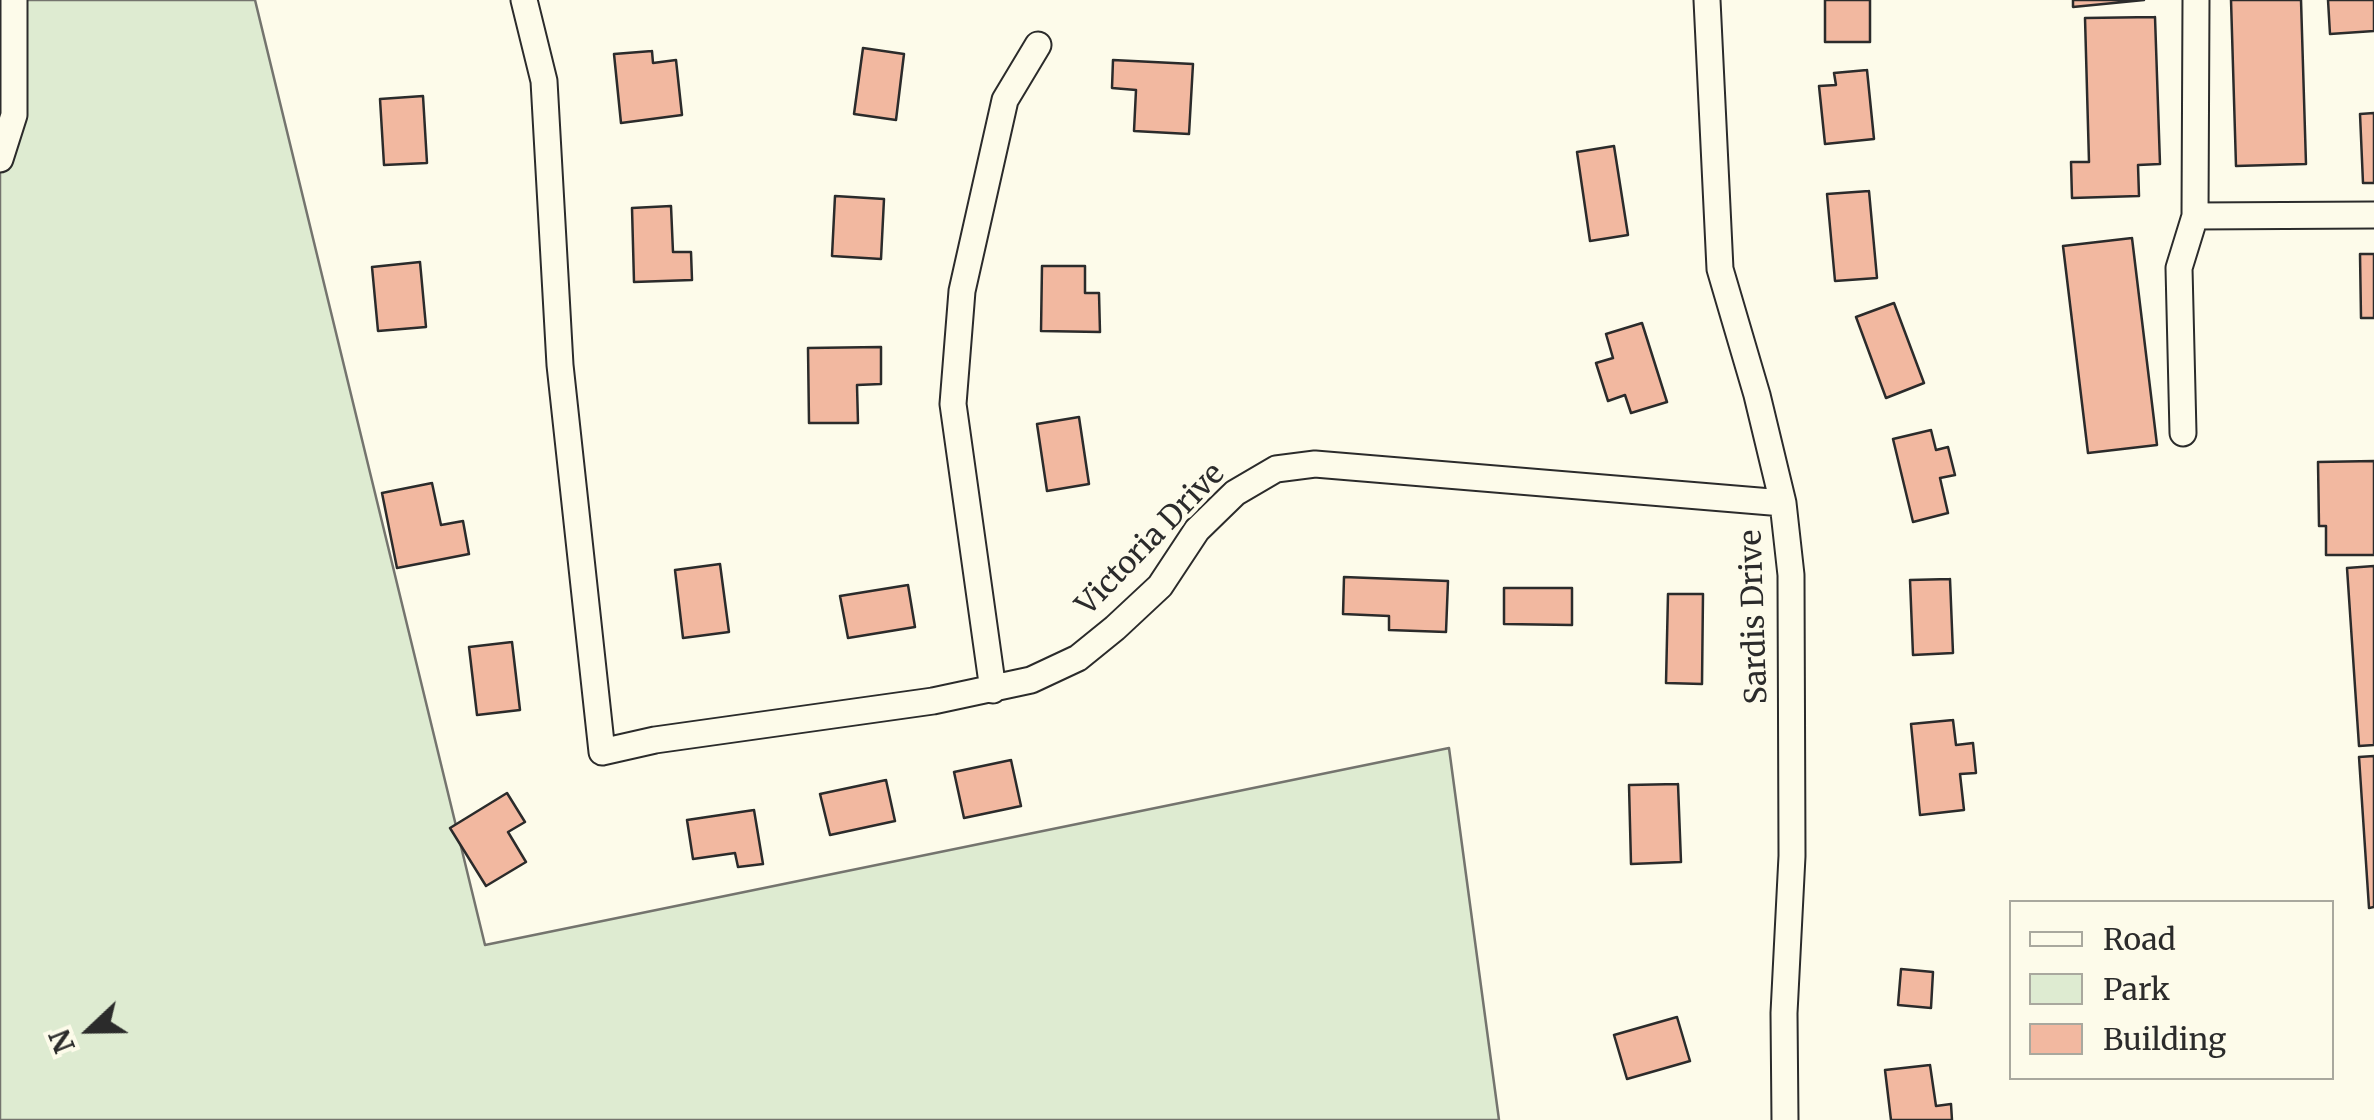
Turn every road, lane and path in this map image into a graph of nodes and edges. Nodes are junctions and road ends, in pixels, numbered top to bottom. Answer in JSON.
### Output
{"nodes":[{"id":1,"x":14,"y":0,"type":"edge"},
{"id":2,"x":524,"y":0,"type":"edge"},
{"id":3,"x":1707,"y":0,"type":"edge"},
{"id":4,"x":2196,"y":0,"type":"edge"},
{"id":5,"x":1038,"y":46,"type":"dead end"},
{"id":6,"x":0,"y":159,"type":"edge"},
{"id":7,"x":2195,"y":216,"type":"junction"},
{"id":8,"x":2374,"y":216,"type":"edge"},
{"id":9,"x":2182,"y":433,"type":"dead end"},
{"id":10,"x":1783,"y":503,"type":"junction"},
{"id":11,"x":993,"y":690,"type":"junction"},
{"id":12,"x":1785,"y":1120,"type":"edge"}],
"edges":[{"from":1,"to":6,"type":"street"},
{"from":2,"to":11,"type":"street","name":"Victoria Drive"},
{"from":3,"to":10,"type":"street","name":"Sardis Drive"},
{"from":4,"to":7,"type":"street"},
{"from":5,"to":11,"type":"street"},
{"from":7,"to":8,"type":"street"},
{"from":7,"to":9,"type":"street"},
{"from":10,"to":11,"type":"street","name":"Victoria Drive"},
{"from":10,"to":12,"type":"street","name":"Sardis Drive"}]}
